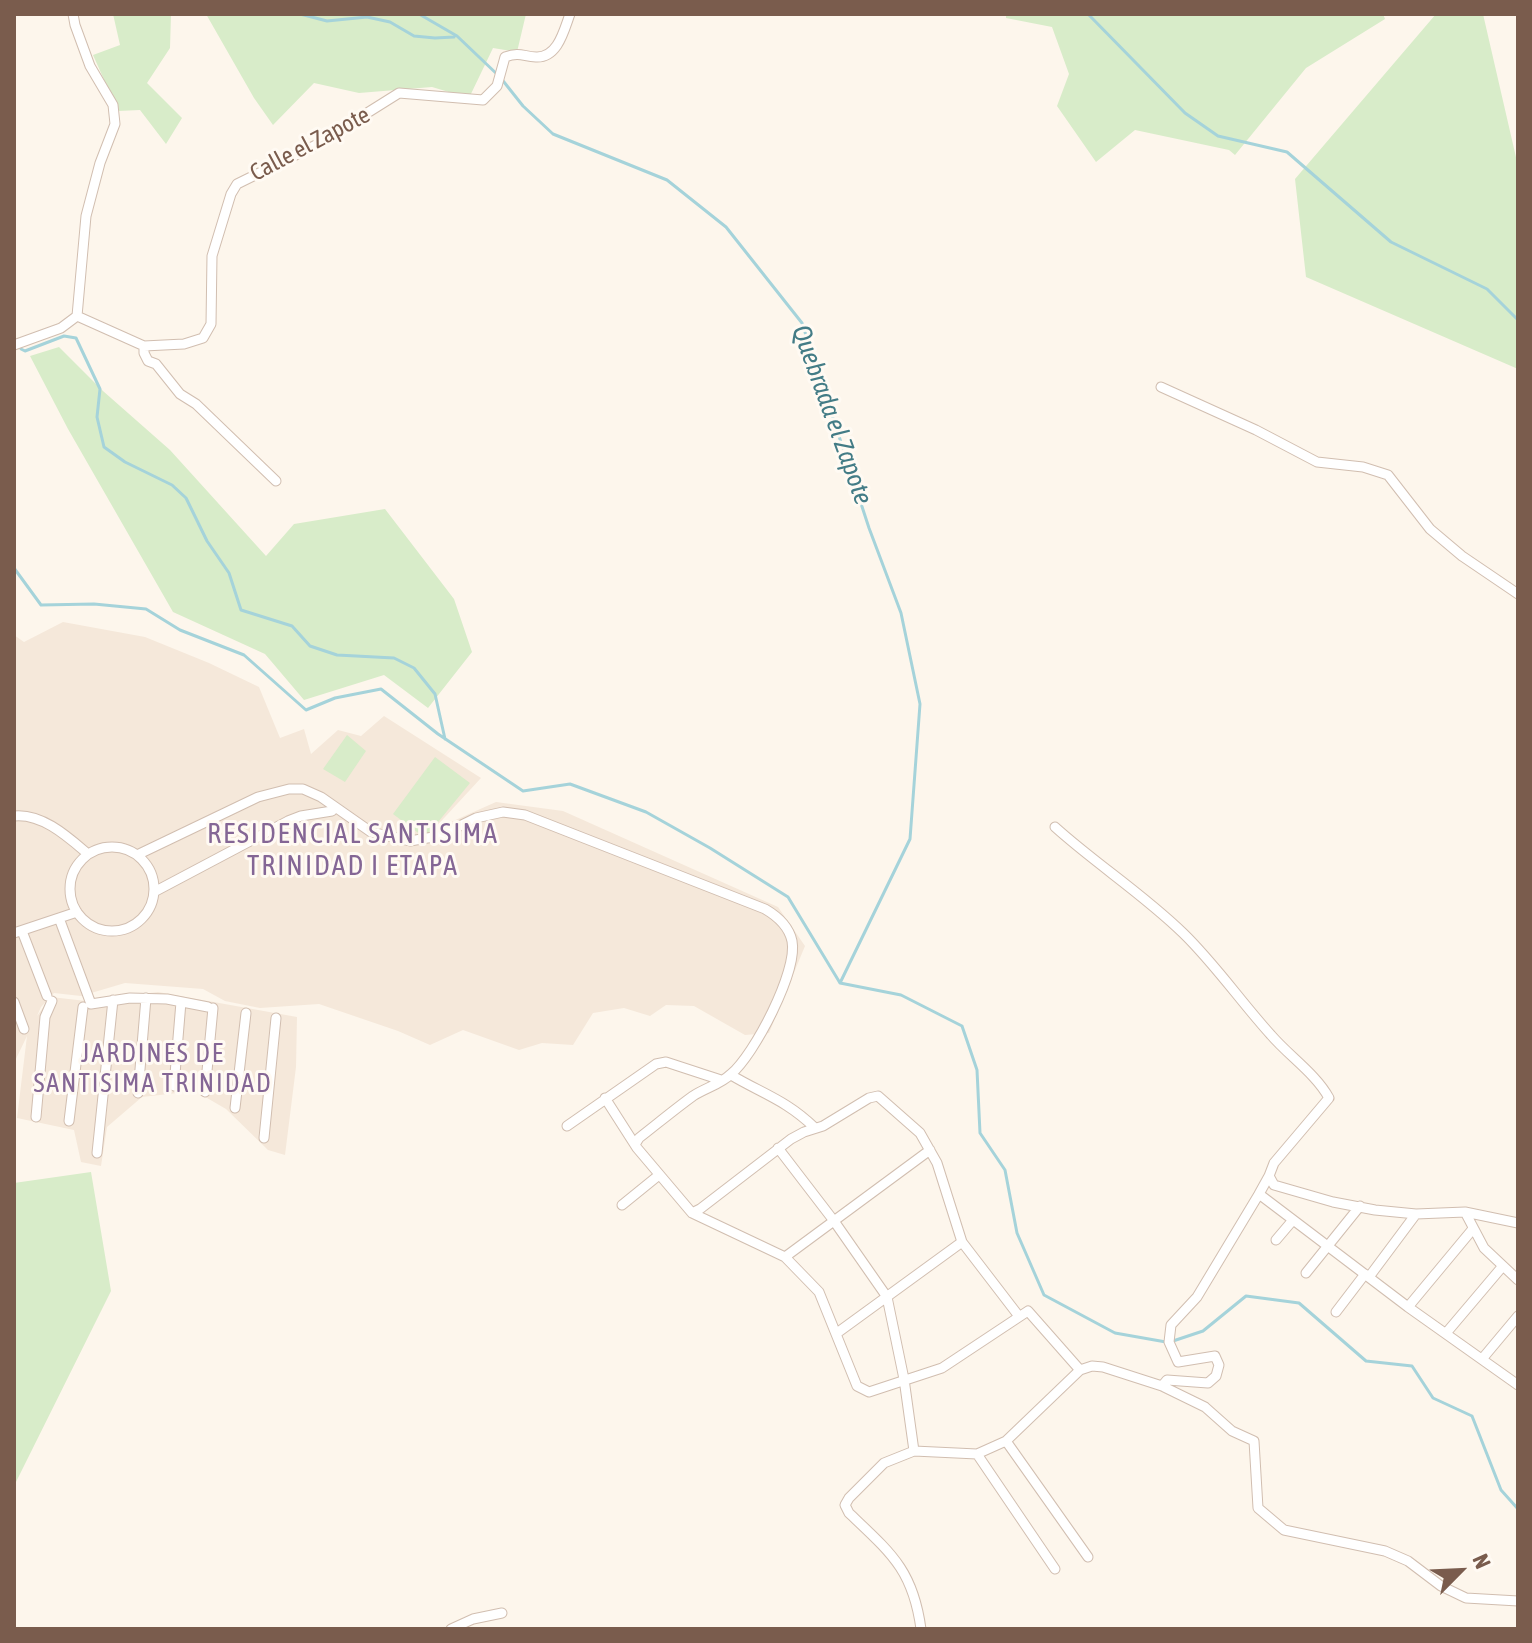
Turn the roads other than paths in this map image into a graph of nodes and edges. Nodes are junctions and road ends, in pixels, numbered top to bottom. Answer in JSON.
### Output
{"nodes":[{"id":1,"x":73,"y":14,"type":"edge"},
{"id":2,"x":570,"y":14,"type":"edge"},
{"id":3,"x":77,"y":316,"type":"junction"},
{"id":4,"x":14,"y":345,"type":"edge"},
{"id":5,"x":144,"y":346,"type":"junction"},
{"id":6,"x":1161,"y":387,"type":"dead end"},
{"id":7,"x":276,"y":481,"type":"dead end"},
{"id":8,"x":1518,"y":594,"type":"edge"},
{"id":9,"x":334,"y":808,"type":"junction"},
{"id":10,"x":14,"y":816,"type":"edge"},
{"id":11,"x":1055,"y":827,"type":"dead end"},
{"id":12,"x":88,"y":854,"type":"junction"},
{"id":13,"x":137,"y":855,"type":"junction"},
{"id":14,"x":154,"y":892,"type":"junction"},
{"id":15,"x":77,"y":912,"type":"junction"},
{"id":16,"x":59,"y":918,"type":"junction"},
{"id":17,"x":18,"y":932,"type":"edge"},
{"id":18,"x":146,"y":998,"type":"junction"},
{"id":19,"x":113,"y":1000,"type":"junction"},
{"id":20,"x":14,"y":1002,"type":"edge"},
{"id":21,"x":181,"y":1002,"type":"junction"},
{"id":22,"x":83,"y":1007,"type":"dead end"},
{"id":23,"x":246,"y":1013,"type":"dead end"},
{"id":24,"x":276,"y":1018,"type":"dead end"},
{"id":25,"x":24,"y":1029,"type":"dead end"},
{"id":26,"x":726,"y":1078,"type":"junction"},
{"id":27,"x":174,"y":1086,"type":"dead end"},
{"id":28,"x":205,"y":1092,"type":"dead end"},
{"id":29,"x":138,"y":1093,"type":"dead end"},
{"id":30,"x":605,"y":1098,"type":"junction"},
{"id":31,"x":235,"y":1108,"type":"dead end"},
{"id":32,"x":36,"y":1117,"type":"dead end"},
{"id":33,"x":69,"y":1121,"type":"dead end"},
{"id":34,"x":567,"y":1126,"type":"dead end"},
{"id":35,"x":815,"y":1128,"type":"junction"},
{"id":36,"x":264,"y":1138,"type":"dead end"},
{"id":37,"x":791,"y":1139,"type":"junction"},
{"id":38,"x":636,"y":1143,"type":"junction"},
{"id":39,"x":778,"y":1148,"type":"junction"},
{"id":40,"x":930,"y":1150,"type":"junction"},
{"id":41,"x":97,"y":1153,"type":"dead end"},
{"id":42,"x":788,"y":1161,"type":"junction"},
{"id":43,"x":659,"y":1175,"type":"junction"},
{"id":44,"x":1269,"y":1176,"type":"junction"},
{"id":45,"x":1259,"y":1194,"type":"junction"},
{"id":46,"x":622,"y":1205,"type":"dead end"},
{"id":47,"x":1360,"y":1206,"type":"junction"},
{"id":48,"x":1465,"y":1212,"type":"junction"},
{"id":49,"x":697,"y":1213,"type":"junction"},
{"id":50,"x":1416,"y":1214,"type":"junction"},
{"id":51,"x":1293,"y":1220,"type":"junction"},
{"id":52,"x":834,"y":1221,"type":"junction"},
{"id":53,"x":1518,"y":1223,"type":"edge"},
{"id":54,"x":1472,"y":1230,"type":"junction"},
{"id":55,"x":1276,"y":1240,"type":"dead end"},
{"id":56,"x":962,"y":1242,"type":"junction"},
{"id":57,"x":1329,"y":1247,"type":"junction"},
{"id":58,"x":785,"y":1257,"type":"junction"},
{"id":59,"x":1502,"y":1267,"type":"junction"},
{"id":60,"x":1306,"y":1273,"type":"dead end"},
{"id":61,"x":1367,"y":1276,"type":"junction"},
{"id":62,"x":1518,"y":1280,"type":"edge"},
{"id":63,"x":887,"y":1297,"type":"junction"},
{"id":64,"x":1408,"y":1307,"type":"junction"},
{"id":65,"x":1336,"y":1312,"type":"dead end"},
{"id":66,"x":1018,"y":1315,"type":"junction"},
{"id":67,"x":1518,"y":1316,"type":"edge"},
{"id":68,"x":1447,"y":1332,"type":"junction"},
{"id":69,"x":837,"y":1333,"type":"junction"},
{"id":70,"x":1482,"y":1359,"type":"junction"},
{"id":71,"x":1080,"y":1370,"type":"junction"},
{"id":72,"x":904,"y":1379,"type":"junction"},
{"id":73,"x":1518,"y":1385,"type":"edge"},
{"id":74,"x":1162,"y":1386,"type":"junction"},
{"id":75,"x":1006,"y":1441,"type":"junction"},
{"id":76,"x":914,"y":1451,"type":"junction"},
{"id":77,"x":977,"y":1454,"type":"junction"},
{"id":78,"x":1088,"y":1557,"type":"dead end"},
{"id":79,"x":1055,"y":1569,"type":"dead end"},
{"id":80,"x":1518,"y":1601,"type":"edge"},
{"id":81,"x":502,"y":1613,"type":"dead end"},
{"id":82,"x":451,"y":1629,"type":"edge"},
{"id":83,"x":921,"y":1629,"type":"edge"}],
"edges":[{"from":1,"to":3,"type":"street"},
{"from":2,"to":5,"type":"street","name":"Calle el Zapote"},
{"from":3,"to":4,"type":"street"},
{"from":3,"to":5,"type":"street","name":"Calle el Zapote"},
{"from":5,"to":7,"type":"street"},
{"from":6,"to":8,"type":"street"},
{"from":9,"to":13,"type":"street"},
{"from":9,"to":14,"type":"street"},
{"from":9,"to":26,"type":"street"},
{"from":10,"to":12,"type":"street"},
{"from":11,"to":44,"type":"street"},
{"from":12,"to":13,"type":"street"},
{"from":12,"to":15,"type":"street"},
{"from":13,"to":14,"type":"street"},
{"from":14,"to":15,"type":"street"},
{"from":15,"to":16,"type":"street"},
{"from":16,"to":17,"type":"street"},
{"from":16,"to":19,"type":"street"},
{"from":17,"to":32,"type":"street"},
{"from":18,"to":19,"type":"street"},
{"from":18,"to":21,"type":"street"},
{"from":18,"to":29,"type":"street"},
{"from":19,"to":41,"type":"street"},
{"from":20,"to":25,"type":"street"},
{"from":21,"to":27,"type":"street"},
{"from":21,"to":28,"type":"street"},
{"from":22,"to":33,"type":"street"},
{"from":23,"to":31,"type":"street"},
{"from":24,"to":36,"type":"street"},
{"from":26,"to":30,"type":"street"},
{"from":26,"to":35,"type":"street"},
{"from":26,"to":38,"type":"street"},
{"from":30,"to":34,"type":"street"},
{"from":30,"to":38,"type":"street"},
{"from":35,"to":37,"type":"street"},
{"from":35,"to":40,"type":"street"},
{"from":37,"to":39,"type":"street"},
{"from":37,"to":42,"type":"street"},
{"from":38,"to":43,"type":"street"},
{"from":39,"to":42,"type":"street"},
{"from":39,"to":49,"type":"street"},
{"from":40,"to":52,"type":"street"},
{"from":40,"to":56,"type":"street"},
{"from":42,"to":52,"type":"street"},
{"from":43,"to":46,"type":"street"},
{"from":43,"to":49,"type":"street"},
{"from":44,"to":45,"type":"street"},
{"from":44,"to":47,"type":"street"},
{"from":45,"to":51,"type":"street"},
{"from":45,"to":74,"type":"street"},
{"from":47,"to":50,"type":"street"},
{"from":47,"to":57,"type":"street"},
{"from":48,"to":50,"type":"street"},
{"from":48,"to":53,"type":"street"},
{"from":48,"to":54,"type":"street"},
{"from":49,"to":58,"type":"street"},
{"from":50,"to":61,"type":"street"},
{"from":51,"to":55,"type":"street"},
{"from":51,"to":57,"type":"street"},
{"from":52,"to":58,"type":"street"},
{"from":52,"to":63,"type":"street"},
{"from":54,"to":59,"type":"street"},
{"from":54,"to":64,"type":"street"},
{"from":56,"to":63,"type":"street"},
{"from":56,"to":66,"type":"street"},
{"from":57,"to":60,"type":"street"},
{"from":57,"to":61,"type":"street"},
{"from":58,"to":69,"type":"street"},
{"from":59,"to":62,"type":"street"},
{"from":59,"to":68,"type":"street"},
{"from":61,"to":64,"type":"street"},
{"from":61,"to":65,"type":"street"},
{"from":63,"to":69,"type":"street"},
{"from":63,"to":72,"type":"street"},
{"from":64,"to":68,"type":"street"},
{"from":66,"to":71,"type":"street"},
{"from":66,"to":72,"type":"street"},
{"from":67,"to":70,"type":"street"},
{"from":68,"to":70,"type":"street"},
{"from":69,"to":72,"type":"street"},
{"from":70,"to":73,"type":"street"},
{"from":71,"to":74,"type":"street"},
{"from":71,"to":75,"type":"street"},
{"from":72,"to":76,"type":"street"},
{"from":74,"to":80,"type":"street"},
{"from":75,"to":77,"type":"street"},
{"from":75,"to":78,"type":"street"},
{"from":76,"to":77,"type":"street"},
{"from":76,"to":83,"type":"street"},
{"from":77,"to":79,"type":"street"},
{"from":81,"to":82,"type":"street"}]}
